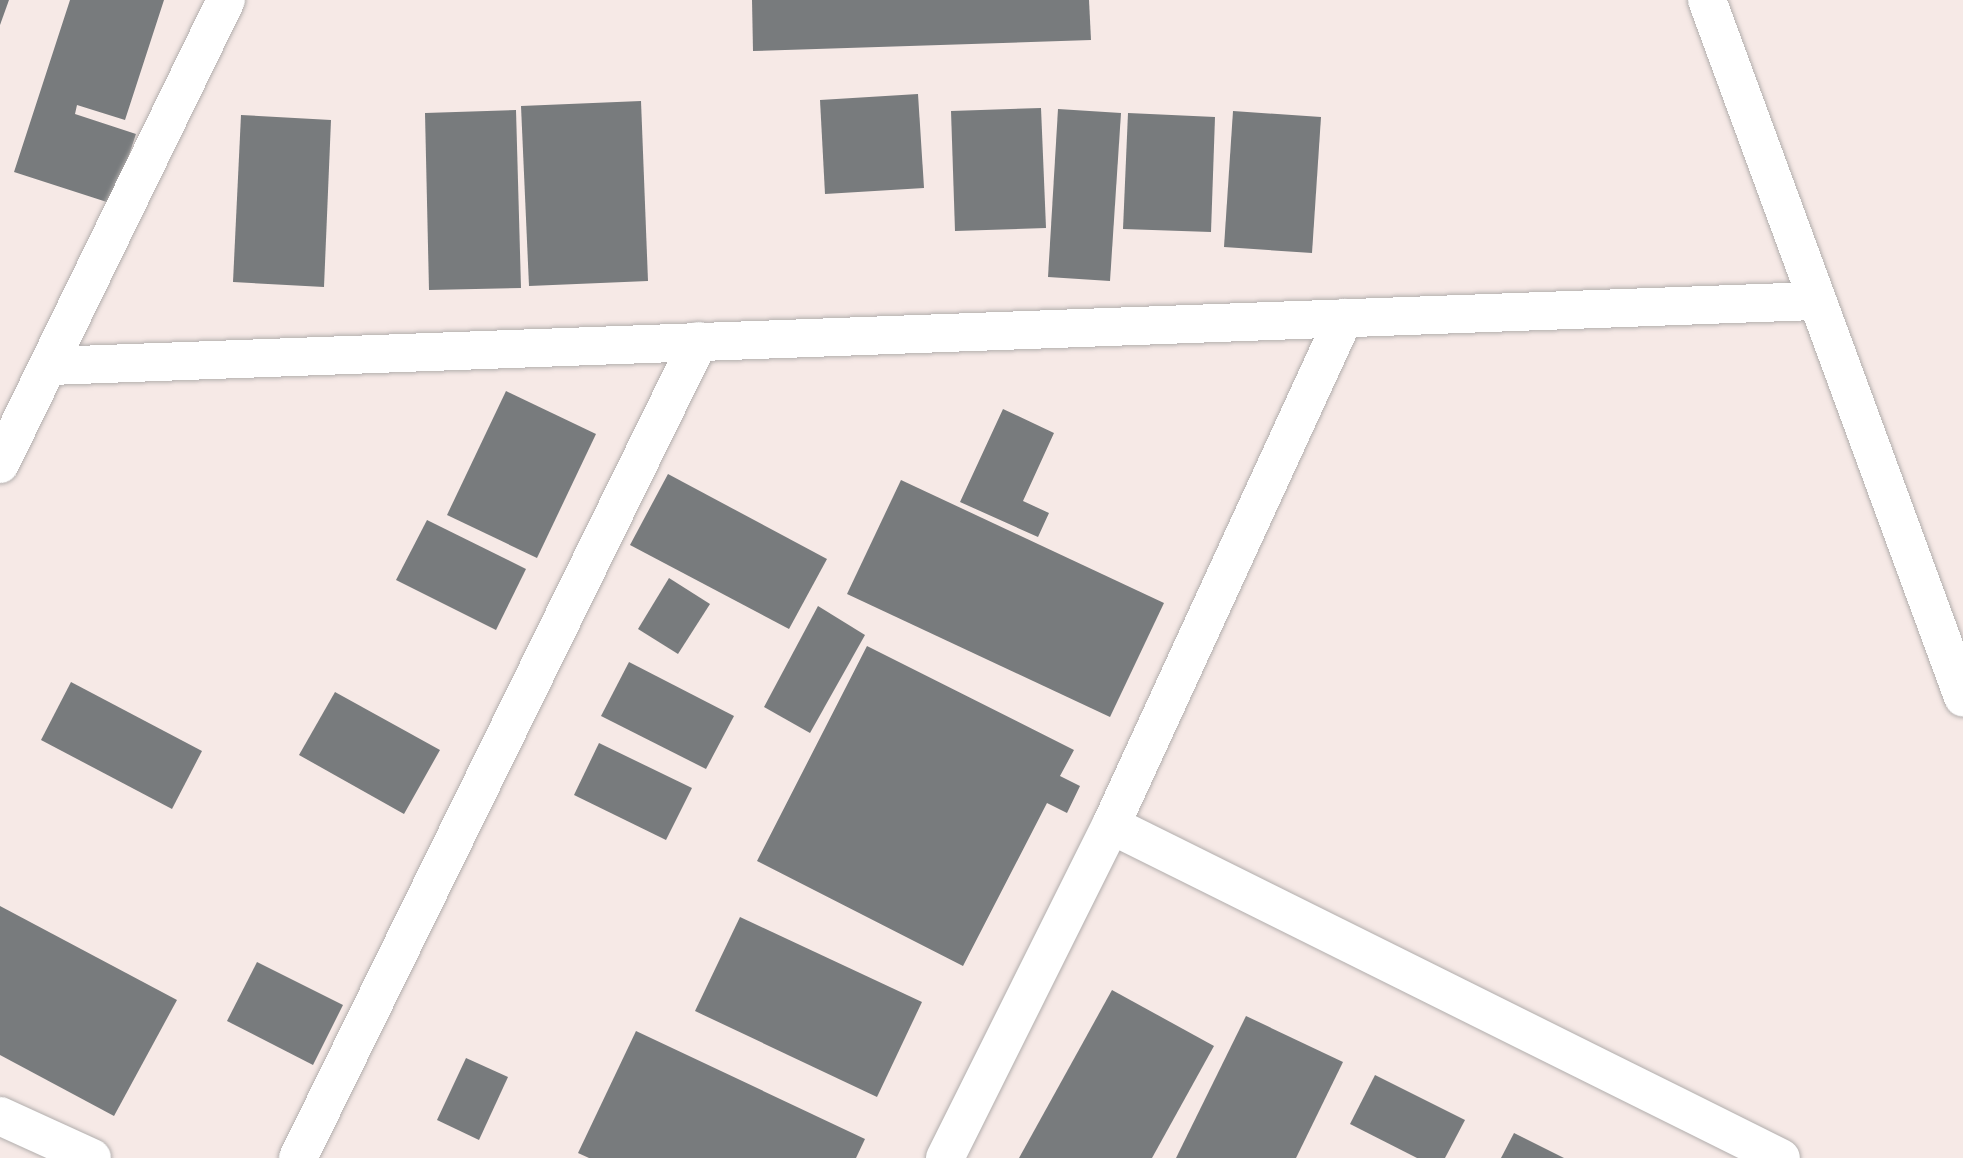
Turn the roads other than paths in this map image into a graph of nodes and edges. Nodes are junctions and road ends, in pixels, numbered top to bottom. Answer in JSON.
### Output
{"nodes":[{"id":1,"x":226,"y":0,"type":"edge"},
{"id":2,"x":1706,"y":0,"type":"edge"},
{"id":3,"x":1816,"y":302,"type":"junction"},
{"id":4,"x":1345,"y":318,"type":"junction"},
{"id":5,"x":699,"y":341,"type":"junction"},
{"id":6,"x":50,"y":366,"type":"junction"},
{"id":7,"x":0,"y":464,"type":"edge"},
{"id":8,"x":1963,"y":697,"type":"edge"},
{"id":9,"x":1111,"y":825,"type":"junction"},
{"id":10,"x":0,"y":1116,"type":"edge"},
{"id":11,"x":92,"y":1158,"type":"edge"},
{"id":12,"x":298,"y":1158,"type":"edge"},
{"id":13,"x":945,"y":1158,"type":"edge"},
{"id":14,"x":1782,"y":1158,"type":"edge"}],
"edges":[{"from":1,"to":6,"type":"lane"},
{"from":2,"to":3,"type":"lane"},
{"from":3,"to":4,"type":"lane"},
{"from":3,"to":8,"type":"lane"},
{"from":4,"to":5,"type":"lane"},
{"from":4,"to":9,"type":"lane"},
{"from":5,"to":6,"type":"lane"},
{"from":5,"to":12,"type":"lane"},
{"from":6,"to":7,"type":"lane"},
{"from":9,"to":13,"type":"lane"},
{"from":9,"to":14,"type":"lane"},
{"from":10,"to":11,"type":"lane"}]}
